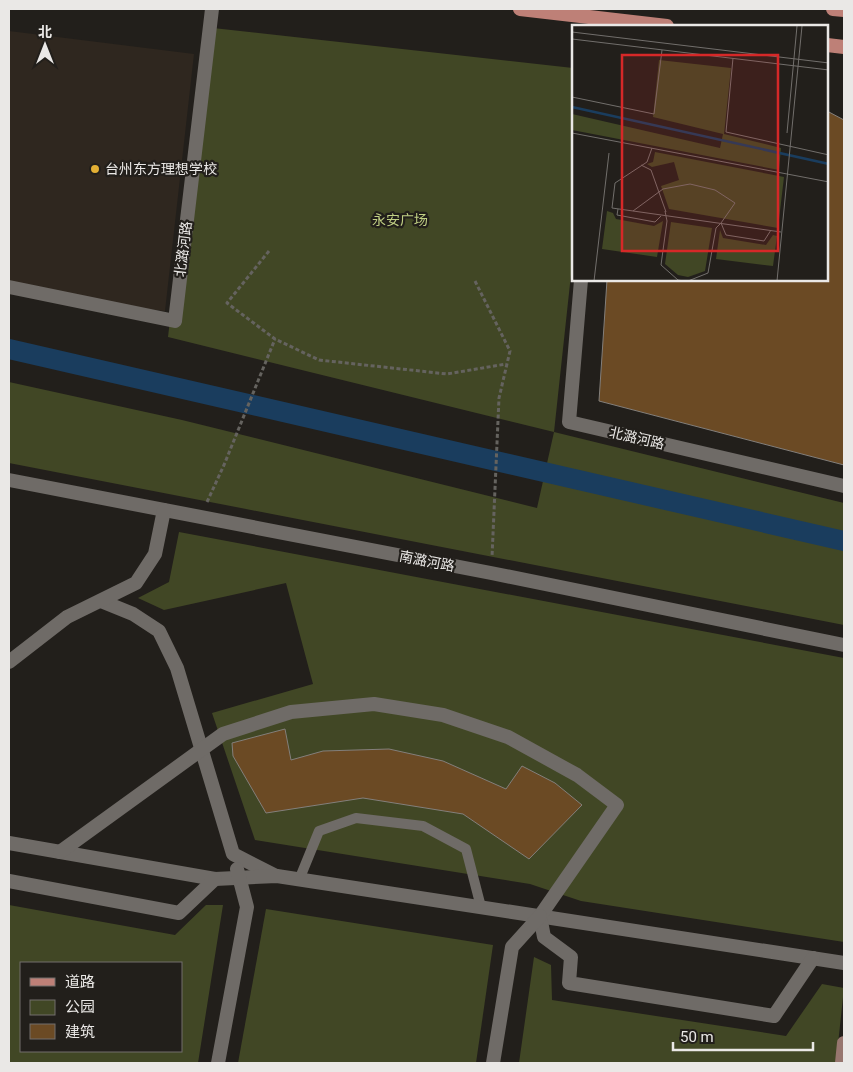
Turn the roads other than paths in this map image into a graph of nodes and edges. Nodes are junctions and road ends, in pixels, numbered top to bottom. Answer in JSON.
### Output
{"nodes":[{"id":1,"x":212,"y":9,"type":"edge"},
{"id":2,"x":520,"y":9,"type":"edge"},
{"id":3,"x":833,"y":9,"type":"edge"},
{"id":4,"x":844,"y":10,"type":"edge"},
{"id":5,"x":603,"y":22,"type":"edge"},
{"id":6,"x":651,"y":25,"type":"edge"},
{"id":7,"x":828,"y":45,"type":"edge"},
{"id":8,"x":844,"y":47,"type":"edge"},
{"id":9,"x":581,"y":281,"type":"edge"},
{"id":10,"x":9,"y":287,"type":"edge"},
{"id":11,"x":9,"y":480,"type":"edge"},
{"id":12,"x":844,"y":486,"type":"edge"},
{"id":13,"x":164,"y":510,"type":"junction"},
{"id":14,"x":101,"y":601,"type":"junction"},
{"id":15,"x":844,"y":645,"type":"edge"},
{"id":16,"x":9,"y":662,"type":"edge"},
{"id":17,"x":202,"y":749,"type":"junction"},
{"id":18,"x":9,"y":843,"type":"edge"},
{"id":19,"x":60,"y":852,"type":"junction"},
{"id":20,"x":233,"y":854,"type":"junction"},
{"id":21,"x":277,"y":876,"type":"junction"},
{"id":22,"x":215,"y":878,"type":"junction"},
{"id":23,"x":239,"y":878,"type":"junction"},
{"id":24,"x":299,"y":880,"type":"junction"},
{"id":25,"x":9,"y":882,"type":"edge"},
{"id":26,"x":481,"y":907,"type":"junction"},
{"id":27,"x":540,"y":916,"type":"junction"},
{"id":28,"x":813,"y":958,"type":"junction"},
{"id":29,"x":844,"y":963,"type":"edge"},
{"id":30,"x":844,"y":1043,"type":"edge"},
{"id":31,"x":218,"y":1063,"type":"edge"},
{"id":32,"x":493,"y":1063,"type":"edge"},
{"id":33,"x":842,"y":1063,"type":"edge"}],
"edges":[{"from":1,"to":10,"type":"street","name":"北潞河路"},
{"from":2,"to":5,"type":"main road"},
{"from":3,"to":4,"type":"main road"},
{"from":5,"to":6,"type":"main road"},
{"from":7,"to":8,"type":"main road"},
{"from":9,"to":12,"type":"street","name":"北潞河路"},
{"from":11,"to":13,"type":"street","name":"南潞河路"},
{"from":13,"to":14,"type":"street"},
{"from":13,"to":15,"type":"street","name":"南潞河路"},
{"from":14,"to":16,"type":"street"},
{"from":14,"to":17,"type":"street"},
{"from":17,"to":19,"type":"street"},
{"from":17,"to":20,"type":"street"},
{"from":17,"to":27,"type":"street"},
{"from":18,"to":19,"type":"street"},
{"from":19,"to":22,"type":"street"},
{"from":20,"to":21,"type":"street"},
{"from":20,"to":23,"type":"street"},
{"from":21,"to":23,"type":"street"},
{"from":21,"to":24,"type":"street"},
{"from":22,"to":23,"type":"street"},
{"from":22,"to":25,"type":"street"},
{"from":23,"to":31,"type":"street"},
{"from":24,"to":26,"type":"street"},
{"from":24,"to":26,"type":"lane"},
{"from":26,"to":27,"type":"street"},
{"from":27,"to":28,"type":"street"},
{"from":27,"to":28,"type":"street"},
{"from":27,"to":32,"type":"street"},
{"from":28,"to":29,"type":"street"},
{"from":30,"to":33,"type":"main road"}]}
